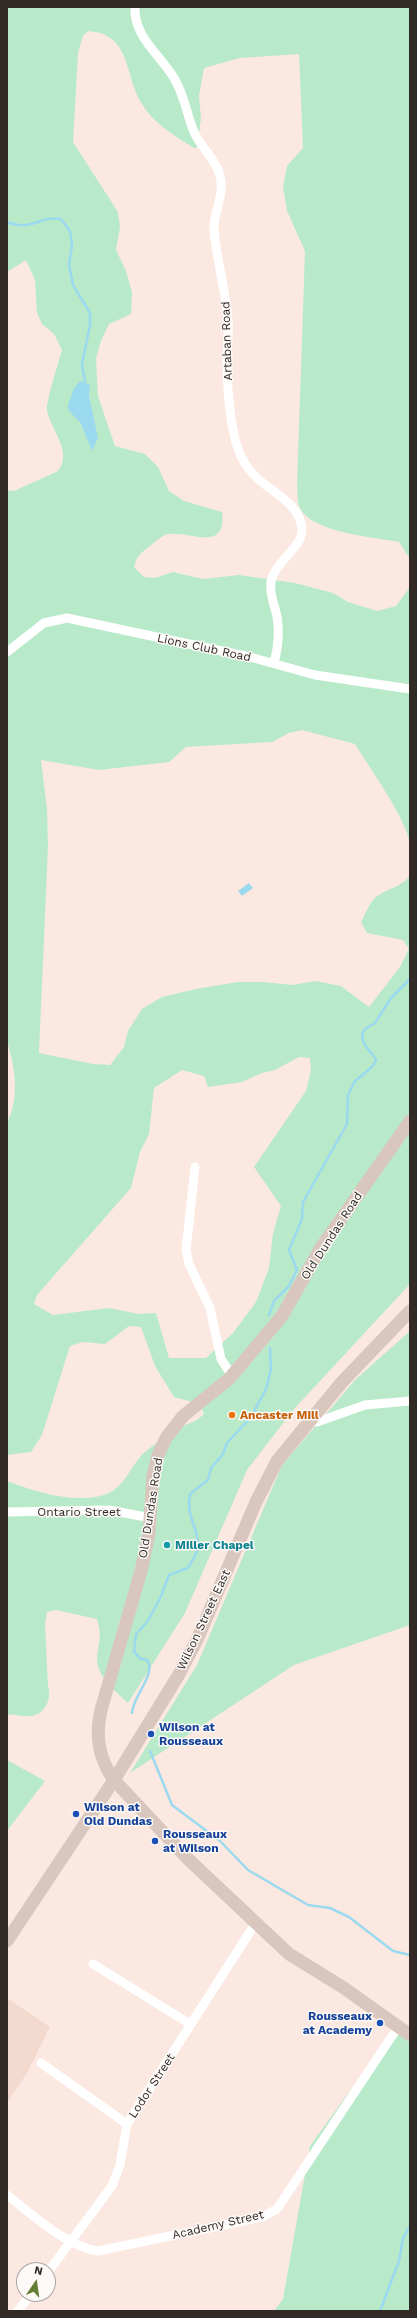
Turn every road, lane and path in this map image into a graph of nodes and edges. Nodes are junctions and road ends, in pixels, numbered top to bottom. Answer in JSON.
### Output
{"nodes":[{"id":1,"x":135,"y":7,"type":"edge"},
{"id":2,"x":7,"y":652,"type":"edge"},
{"id":3,"x":274,"y":664,"type":"junction"},
{"id":4,"x":410,"y":689,"type":"edge"},
{"id":5,"x":410,"y":1121,"type":"edge"},
{"id":6,"x":195,"y":1167,"type":"dead end"},
{"id":7,"x":410,"y":1311,"type":"edge"},
{"id":8,"x":232,"y":1376,"type":"junction"},
{"id":9,"x":410,"y":1401,"type":"edge"},
{"id":10,"x":310,"y":1420,"type":"junction"},
{"id":11,"x":7,"y":1512,"type":"edge"},
{"id":12,"x":151,"y":1518,"type":"junction"},
{"id":13,"x":114,"y":1780,"type":"junction"},
{"id":14,"x":255,"y":1924,"type":"junction"},
{"id":15,"x":7,"y":1941,"type":"edge"},
{"id":16,"x":93,"y":1964,"type":"dead end"},
{"id":17,"x":190,"y":2024,"type":"junction"},
{"id":18,"x":398,"y":2027,"type":"junction"},
{"id":19,"x":410,"y":2036,"type":"edge"},
{"id":20,"x":41,"y":2063,"type":"dead end"},
{"id":21,"x":127,"y":2124,"type":"junction"},
{"id":22,"x":7,"y":2195,"type":"edge"},
{"id":23,"x":72,"y":2242,"type":"junction"},
{"id":24,"x":56,"y":2262,"type":"edge"}],
"edges":[{"from":1,"to":3,"type":"street","name":"Artaban Road"},
{"from":2,"to":3,"type":"street","name":"Lions Club Road"},
{"from":3,"to":4,"type":"street","name":"Lions Club Road"},
{"from":5,"to":8,"type":"main road","name":"Old Dundas Road"},
{"from":6,"to":8,"type":"street"},
{"from":7,"to":10,"type":"main road","name":"Wilson Street East"},
{"from":8,"to":12,"type":"main road","name":"Old Dundas Road"},
{"from":9,"to":10,"type":"street"},
{"from":10,"to":13,"type":"main road","name":"Wilson Street East"},
{"from":11,"to":12,"type":"street","name":"Ontario Street"},
{"from":12,"to":13,"type":"main road","name":"Old Dundas Road"},
{"from":13,"to":14,"type":"main road","name":"Old Dundas Road"},
{"from":13,"to":15,"type":"main road","name":"Wilson Street East"},
{"from":14,"to":17,"type":"street","name":"Lodor Street"},
{"from":14,"to":18,"type":"main road","name":"Old Dundas Road"},
{"from":16,"to":17,"type":"street"},
{"from":17,"to":21,"type":"street","name":"Lodor Street"},
{"from":18,"to":19,"type":"main road","name":"Old Dundas Road"},
{"from":18,"to":23,"type":"street","name":"Academy Street"},
{"from":20,"to":21,"type":"street"},
{"from":21,"to":23,"type":"street","name":"Lodor Street"},
{"from":22,"to":23,"type":"street","name":"Academy Street"},
{"from":23,"to":24,"type":"street","name":"Lodor Street"}]}
